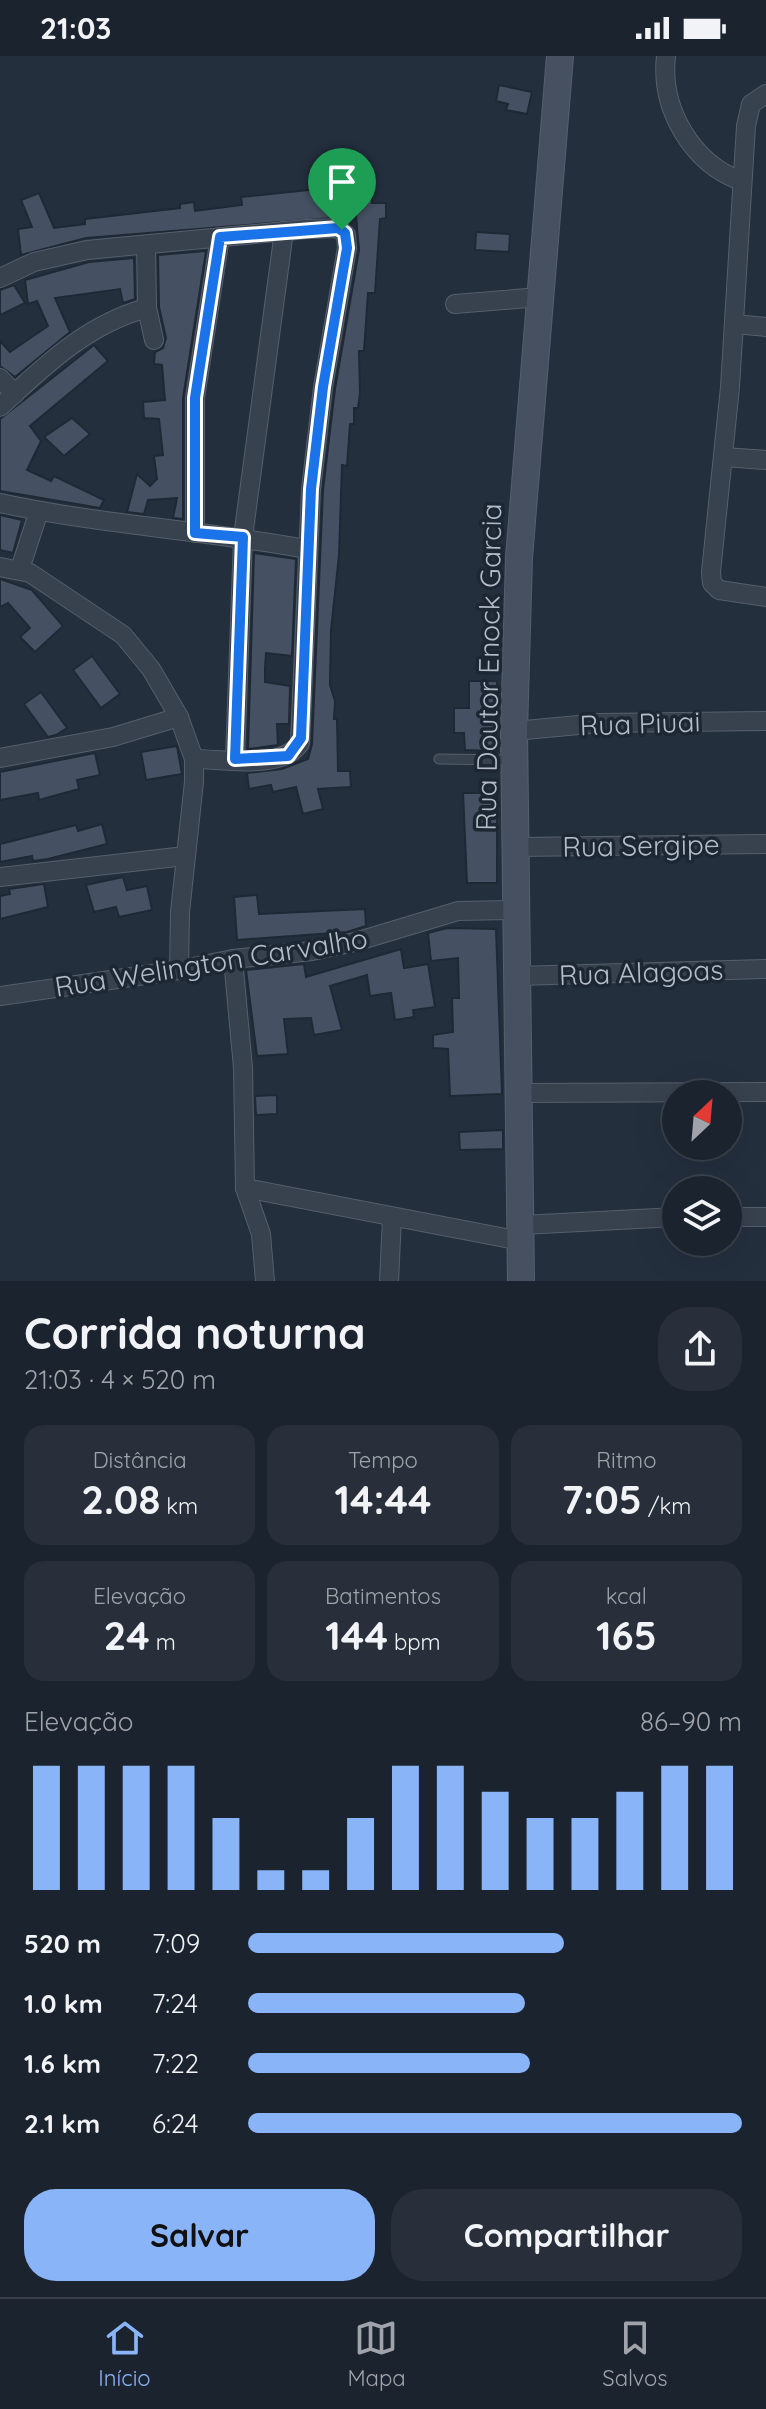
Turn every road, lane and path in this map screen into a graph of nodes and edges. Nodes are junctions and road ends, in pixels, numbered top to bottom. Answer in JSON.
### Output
{"nodes":[{"id":1,"x":560,"y":56,"type":"edge"},
{"id":2,"x":666,"y":56,"type":"edge"},
{"id":3,"x":766,"y":94,"type":"edge"},
{"id":4,"x":741,"y":181,"type":"junction"},
{"id":5,"x":284,"y":231,"type":"junction"},
{"id":6,"x":220,"y":237,"type":"junction"},
{"id":7,"x":146,"y":245,"type":"junction"},
{"id":8,"x":0,"y":278,"type":"edge"},
{"id":9,"x":540,"y":297,"type":"junction"},
{"id":10,"x":455,"y":304,"type":"dead end"},
{"id":11,"x":147,"y":308,"type":"junction"},
{"id":12,"x":734,"y":324,"type":"junction"},
{"id":13,"x":766,"y":327,"type":"edge"},
{"id":14,"x":154,"y":340,"type":"dead end"},
{"id":15,"x":0,"y":378,"type":"edge"},
{"id":16,"x":15,"y":394,"type":"junction"},
{"id":17,"x":0,"y":407,"type":"edge"},
{"id":18,"x":724,"y":457,"type":"junction"},
{"id":19,"x":766,"y":460,"type":"edge"},
{"id":20,"x":0,"y":503,"type":"edge"},
{"id":21,"x":39,"y":511,"type":"junction"},
{"id":22,"x":195,"y":533,"type":"junction"},
{"id":23,"x":243,"y":537,"type":"junction"},
{"id":24,"x":306,"y":549,"type":"junction"},
{"id":25,"x":0,"y":567,"type":"edge"},
{"id":26,"x":20,"y":569,"type":"junction"},
{"id":27,"x":766,"y":597,"type":"edge"},
{"id":28,"x":179,"y":717,"type":"junction"},
{"id":29,"x":766,"y":721,"type":"edge"},
{"id":30,"x":514,"y":731,"type":"junction"},
{"id":31,"x":0,"y":758,"type":"edge"},
{"id":32,"x":194,"y":759,"type":"junction"},
{"id":33,"x":235,"y":759,"type":"junction"},
{"id":34,"x":439,"y":759,"type":"dead end"},
{"id":35,"x":514,"y":760,"type":"junction"},
{"id":36,"x":766,"y":844,"type":"edge"},
{"id":37,"x":516,"y":847,"type":"junction"},
{"id":38,"x":185,"y":856,"type":"junction"},
{"id":39,"x":0,"y":877,"type":"edge"},
{"id":40,"x":515,"y":910,"type":"junction"},
{"id":41,"x":233,"y":959,"type":"junction"},
{"id":42,"x":766,"y":969,"type":"edge"},
{"id":43,"x":179,"y":970,"type":"junction"},
{"id":44,"x":516,"y":976,"type":"junction"},
{"id":45,"x":0,"y":996,"type":"edge"},
{"id":46,"x":766,"y":1092,"type":"edge"},
{"id":47,"x":517,"y":1093,"type":"junction"},
{"id":48,"x":245,"y":1188,"type":"junction"},
{"id":49,"x":742,"y":1217,"type":"edge"},
{"id":50,"x":766,"y":1217,"type":"edge"},
{"id":51,"x":392,"y":1218,"type":"junction"},
{"id":52,"x":662,"y":1218,"type":"edge"},
{"id":53,"x":522,"y":1233,"type":"junction"},
{"id":54,"x":265,"y":1281,"type":"edge"},
{"id":55,"x":389,"y":1281,"type":"edge"},
{"id":56,"x":521,"y":1281,"type":"edge"}],
"edges":[{"from":1,"to":9,"type":"street","name":"Rua Doutor Enock Garcia"},
{"from":2,"to":4,"type":"street"},
{"from":3,"to":4,"type":"street"},
{"from":4,"to":12,"type":"street"},
{"from":5,"to":6,"type":"street"},
{"from":5,"to":23,"type":"street"},
{"from":5,"to":24,"type":"street"},
{"from":6,"to":7,"type":"street"},
{"from":6,"to":22,"type":"street"},
{"from":7,"to":8,"type":"street"},
{"from":7,"to":11,"type":"street"},
{"from":9,"to":10,"type":"street"},
{"from":9,"to":30,"type":"street","name":"Rua Doutor Enock Garcia"},
{"from":11,"to":14,"type":"street"},
{"from":11,"to":16,"type":"street"},
{"from":12,"to":13,"type":"street"},
{"from":12,"to":18,"type":"street"},
{"from":15,"to":16,"type":"street"},
{"from":16,"to":17,"type":"street"},
{"from":18,"to":19,"type":"street"},
{"from":18,"to":27,"type":"street"},
{"from":20,"to":21,"type":"street"},
{"from":21,"to":22,"type":"street"},
{"from":21,"to":26,"type":"street"},
{"from":22,"to":23,"type":"street"},
{"from":23,"to":24,"type":"street"},
{"from":23,"to":33,"type":"street"},
{"from":24,"to":33,"type":"street"},
{"from":25,"to":26,"type":"street"},
{"from":26,"to":28,"type":"street"},
{"from":28,"to":31,"type":"street"},
{"from":28,"to":32,"type":"street"},
{"from":29,"to":30,"type":"street","name":"Rua Piuai"},
{"from":30,"to":35,"type":"street","name":"Rua Doutor Enock Garcia"},
{"from":32,"to":33,"type":"street"},
{"from":32,"to":38,"type":"street"},
{"from":34,"to":35,"type":"lane"},
{"from":35,"to":37,"type":"street","name":"Rua Doutor Enock Garcia"},
{"from":36,"to":37,"type":"street","name":"Rua Sergipe"},
{"from":37,"to":40,"type":"street","name":"Rua Doutor Enock Garcia"},
{"from":38,"to":39,"type":"street"},
{"from":38,"to":43,"type":"street"},
{"from":40,"to":41,"type":"street","name":"Rua Welington Carvalho"},
{"from":40,"to":44,"type":"street","name":"Rua Doutor Enock Garcia"},
{"from":41,"to":43,"type":"street","name":"Rua Welington Carvalho"},
{"from":41,"to":48,"type":"street"},
{"from":42,"to":44,"type":"street","name":"Rua Alagoas"},
{"from":43,"to":45,"type":"street","name":"Rua Welington Carvalho"},
{"from":44,"to":47,"type":"street","name":"Rua Doutor Enock Garcia"},
{"from":46,"to":47,"type":"street"},
{"from":47,"to":53,"type":"street","name":"Rua Doutor Enock Garcia"},
{"from":48,"to":51,"type":"street"},
{"from":48,"to":54,"type":"street"},
{"from":49,"to":50,"type":"street"},
{"from":51,"to":53,"type":"street"},
{"from":51,"to":55,"type":"street"},
{"from":52,"to":53,"type":"street"},
{"from":53,"to":56,"type":"street","name":"Rua Doutor Enock Garcia"}]}
